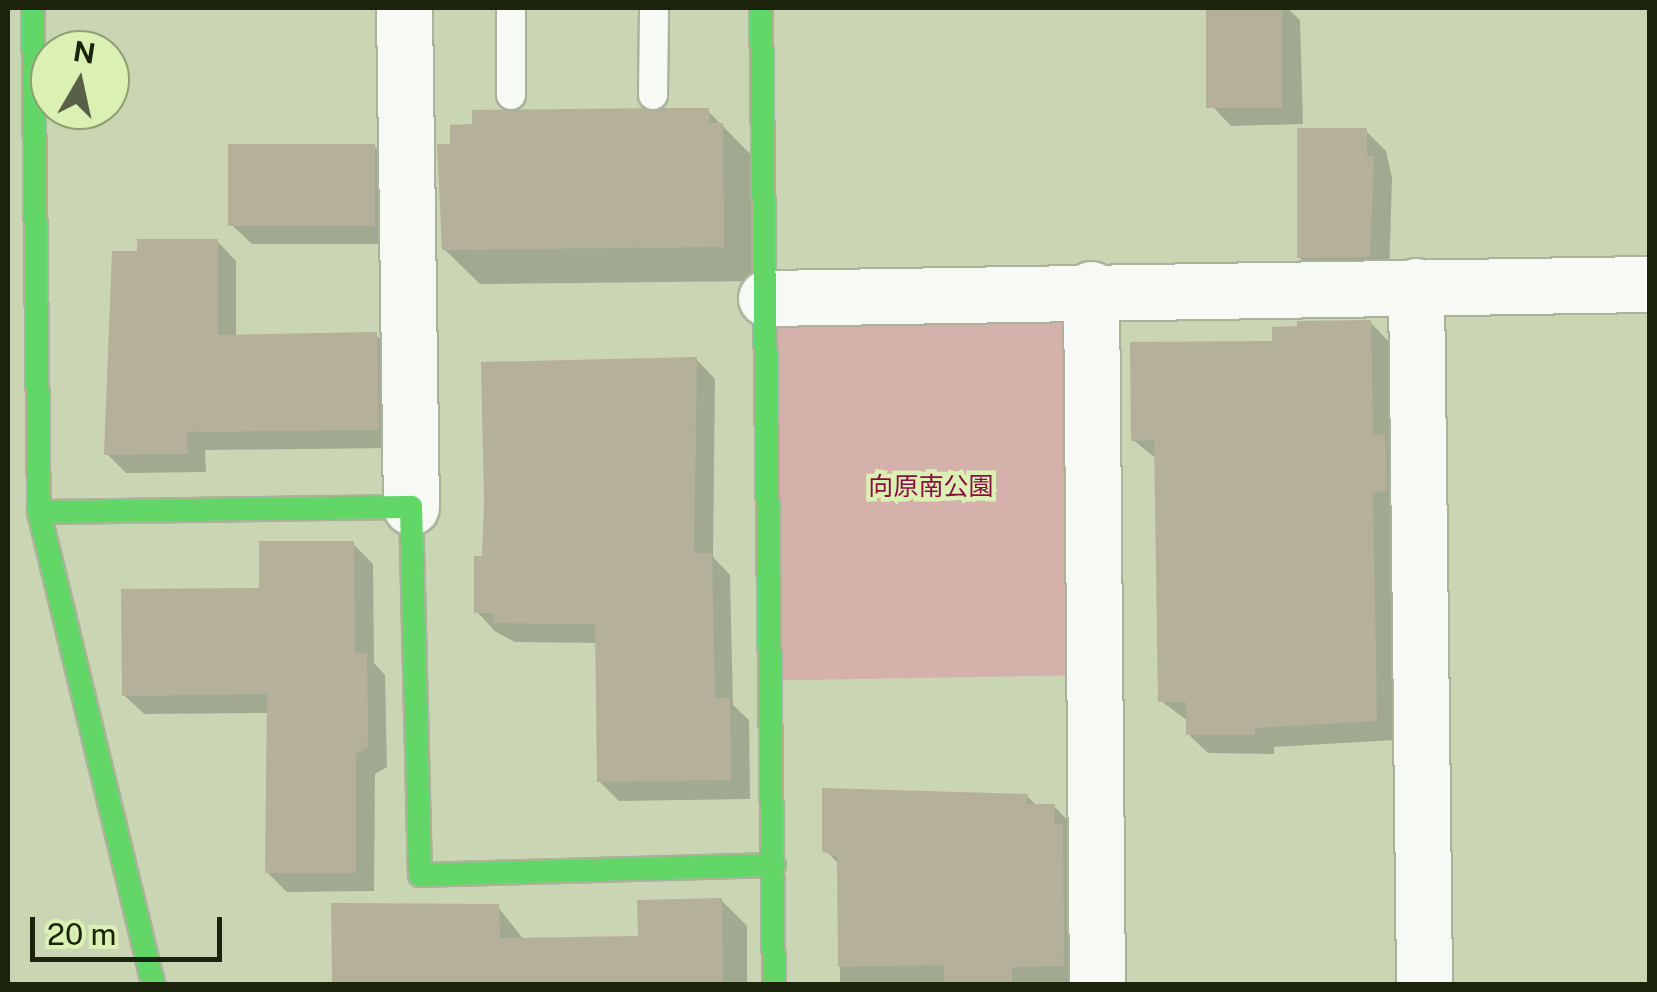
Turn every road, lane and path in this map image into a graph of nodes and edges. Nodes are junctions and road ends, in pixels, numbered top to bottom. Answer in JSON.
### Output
{"nodes":[{"id":1,"x":33,"y":8,"type":"edge"},
{"id":2,"x":404,"y":8,"type":"edge"},
{"id":3,"x":511,"y":8,"type":"edge"},
{"id":4,"x":654,"y":8,"type":"edge"},
{"id":5,"x":761,"y":8,"type":"edge"},
{"id":6,"x":511,"y":95,"type":"dead end"},
{"id":7,"x":654,"y":95,"type":"dead end"},
{"id":8,"x":1650,"y":284,"type":"edge"},
{"id":9,"x":1416,"y":286,"type":"junction"},
{"id":10,"x":1091,"y":289,"type":"junction"},
{"id":11,"x":766,"y":298,"type":"junction"},
{"id":12,"x":411,"y":507,"type":"junction"},
{"id":13,"x":38,"y":512,"type":"junction"},
{"id":14,"x":774,"y":865,"type":"junction"},
{"id":15,"x":153,"y":984,"type":"edge"},
{"id":16,"x":774,"y":984,"type":"edge"},
{"id":17,"x":1097,"y":984,"type":"edge"},
{"id":18,"x":1424,"y":984,"type":"edge"}],
"edges":[{"from":1,"to":13,"type":"street"},
{"from":2,"to":12,"type":"street"},
{"from":3,"to":6,"type":"lane"},
{"from":4,"to":7,"type":"lane"},
{"from":5,"to":11,"type":"street"},
{"from":8,"to":9,"type":"street"},
{"from":9,"to":10,"type":"street"},
{"from":9,"to":18,"type":"street"},
{"from":10,"to":11,"type":"street"},
{"from":10,"to":17,"type":"street"},
{"from":11,"to":14,"type":"street"},
{"from":12,"to":13,"type":"street"},
{"from":12,"to":14,"type":"street"},
{"from":13,"to":15,"type":"street"},
{"from":14,"to":16,"type":"street"}]}
